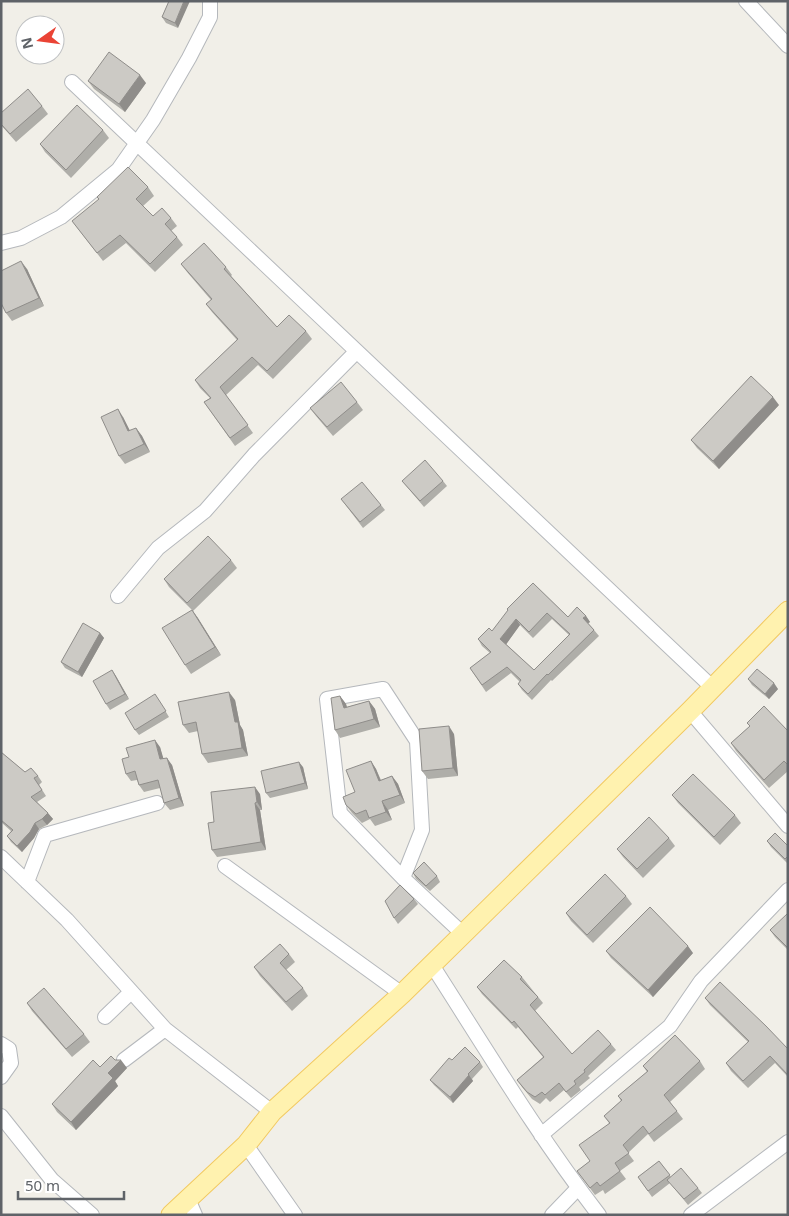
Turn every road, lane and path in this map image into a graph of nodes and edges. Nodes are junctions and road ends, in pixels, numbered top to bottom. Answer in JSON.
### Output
{"nodes":[{"id":1,"x":210,"y":1,"type":"edge"},
{"id":2,"x":746,"y":1,"type":"edge"},
{"id":3,"x":788,"y":46,"type":"edge"},
{"id":4,"x":72,"y":82,"type":"dead end"},
{"id":5,"x":136,"y":144,"type":"junction"},
{"id":6,"x":1,"y":243,"type":"edge"},
{"id":7,"x":356,"y":352,"type":"junction"},
{"id":8,"x":118,"y":596,"type":"dead end"},
{"id":9,"x":788,"y":611,"type":"edge"},
{"id":10,"x":713,"y":688,"type":"junction"},
{"id":11,"x":690,"y":711,"type":"junction"},
{"id":12,"x":157,"y":803,"type":"dead end"},
{"id":13,"x":788,"y":826,"type":"edge"},
{"id":14,"x":1,"y":857,"type":"edge"},
{"id":15,"x":225,"y":866,"type":"dead end"},
{"id":16,"x":403,"y":878,"type":"junction"},
{"id":17,"x":27,"y":882,"type":"junction"},
{"id":18,"x":788,"y":890,"type":"edge"},
{"id":19,"x":463,"y":934,"type":"junction"},
{"id":20,"x":432,"y":965,"type":"junction"},
{"id":21,"x":131,"y":992,"type":"junction"},
{"id":22,"x":402,"y":994,"type":"junction"},
{"id":23,"x":105,"y":1018,"type":"dead end"},
{"id":24,"x":165,"y":1029,"type":"junction"},
{"id":25,"x":1,"y":1044,"type":"edge"},
{"id":26,"x":124,"y":1060,"type":"dead end"},
{"id":27,"x":1,"y":1077,"type":"edge"},
{"id":28,"x":272,"y":1112,"type":"junction"},
{"id":29,"x":1,"y":1116,"type":"edge"},
{"id":30,"x":541,"y":1134,"type":"junction"},
{"id":31,"x":788,"y":1142,"type":"edge"},
{"id":32,"x":246,"y":1145,"type":"junction"},
{"id":33,"x":578,"y":1188,"type":"junction"},
{"id":34,"x":191,"y":1207,"type":"edge"},
{"id":35,"x":92,"y":1215,"type":"edge"},
{"id":36,"x":170,"y":1215,"type":"edge"},
{"id":37,"x":295,"y":1215,"type":"edge"},
{"id":38,"x":552,"y":1215,"type":"edge"},
{"id":39,"x":599,"y":1215,"type":"edge"},
{"id":40,"x":691,"y":1215,"type":"edge"}],
"edges":[{"from":1,"to":5,"type":"street"},
{"from":2,"to":3,"type":"street"},
{"from":4,"to":5,"type":"street"},
{"from":5,"to":6,"type":"street"},
{"from":5,"to":7,"type":"street"},
{"from":7,"to":8,"type":"street"},
{"from":7,"to":10,"type":"street"},
{"from":9,"to":10,"type":"main road"},
{"from":10,"to":11,"type":"main road"},
{"from":11,"to":13,"type":"street"},
{"from":11,"to":19,"type":"main road"},
{"from":12,"to":17,"type":"street"},
{"from":14,"to":17,"type":"street"},
{"from":15,"to":22,"type":"street"},
{"from":16,"to":16,"type":"street"},
{"from":16,"to":19,"type":"street"},
{"from":17,"to":21,"type":"street"},
{"from":18,"to":30,"type":"street"},
{"from":19,"to":20,"type":"main road"},
{"from":20,"to":22,"type":"main road"},
{"from":20,"to":30,"type":"street"},
{"from":21,"to":23,"type":"street"},
{"from":21,"to":24,"type":"street"},
{"from":22,"to":28,"type":"main road"},
{"from":24,"to":26,"type":"street"},
{"from":24,"to":28,"type":"street"},
{"from":25,"to":27,"type":"street"},
{"from":28,"to":32,"type":"main road"},
{"from":29,"to":35,"type":"street"},
{"from":30,"to":33,"type":"street"},
{"from":31,"to":40,"type":"street"},
{"from":32,"to":34,"type":"main road"},
{"from":32,"to":37,"type":"street"},
{"from":33,"to":38,"type":"street"},
{"from":33,"to":39,"type":"street"},
{"from":34,"to":36,"type":"main road"}]}
